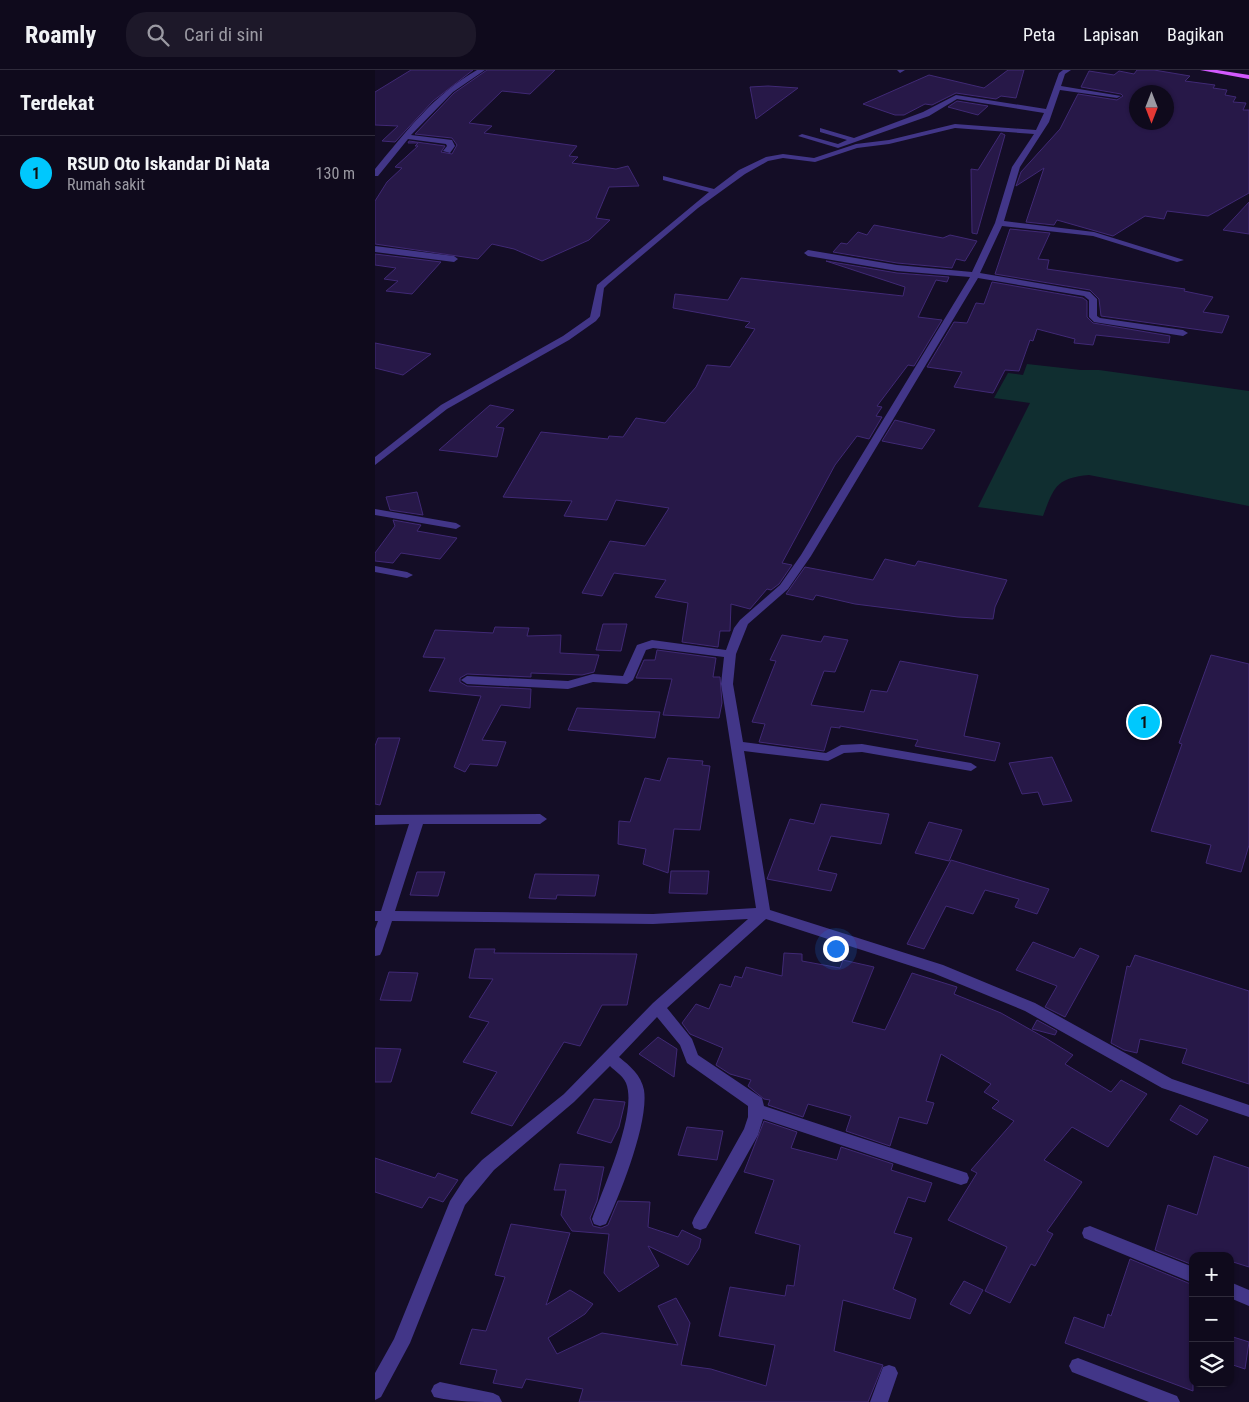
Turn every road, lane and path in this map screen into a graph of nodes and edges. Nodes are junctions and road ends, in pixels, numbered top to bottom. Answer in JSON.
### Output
{"nodes":[{"id":1,"x":482,"y":70,"type":"edge"},
{"id":2,"x":1068,"y":70,"type":"edge"},
{"id":3,"x":1203,"y":70,"type":"edge"},
{"id":4,"x":1249,"y":77,"type":"edge"},
{"id":5,"x":1057,"y":88,"type":"junction"},
{"id":6,"x":1117,"y":96,"type":"dead end"},
{"id":7,"x":1049,"y":112,"type":"junction"},
{"id":8,"x":823,"y":130,"type":"dead end"},
{"id":9,"x":1038,"y":132,"type":"junction"},
{"id":10,"x":406,"y":136,"type":"junction"},
{"id":11,"x":802,"y":136,"type":"dead end"},
{"id":12,"x":854,"y":140,"type":"junction"},
{"id":13,"x":447,"y":151,"type":"dead end"},
{"id":14,"x":375,"y":174,"type":"edge"},
{"id":15,"x":666,"y":178,"type":"dead end"},
{"id":16,"x":714,"y":191,"type":"junction"},
{"id":17,"x":999,"y":223,"type":"junction"},
{"id":18,"x":375,"y":249,"type":"edge"},
{"id":19,"x":808,"y":253,"type":"dead end"},
{"id":20,"x":455,"y":259,"type":"dead end"},
{"id":21,"x":1180,"y":260,"type":"dead end"},
{"id":22,"x":975,"y":275,"type":"junction"},
{"id":23,"x":1183,"y":333,"type":"dead end"},
{"id":24,"x":375,"y":462,"type":"edge"},
{"id":25,"x":375,"y":512,"type":"edge"},
{"id":26,"x":456,"y":526,"type":"dead end"},
{"id":27,"x":375,"y":569,"type":"edge"},
{"id":28,"x":407,"y":575,"type":"dead end"},
{"id":29,"x":730,"y":654,"type":"junction"},
{"id":30,"x":467,"y":680,"type":"dead end"},
{"id":31,"x":737,"y":746,"type":"junction"},
{"id":32,"x":971,"y":767,"type":"dead end"},
{"id":33,"x":540,"y":819,"type":"dead end"},
{"id":34,"x":375,"y":820,"type":"edge"},
{"id":35,"x":417,"y":821,"type":"junction"},
{"id":36,"x":764,"y":912,"type":"junction"},
{"id":37,"x":381,"y":917,"type":"edge"},
{"id":38,"x":375,"y":951,"type":"edge"},
{"id":39,"x":657,"y":1006,"type":"junction"},
{"id":40,"x":609,"y":1057,"type":"junction"},
{"id":41,"x":756,"y":1110,"type":"junction"},
{"id":42,"x":1249,"y":1111,"type":"edge"},
{"id":43,"x":961,"y":1178,"type":"dead end"},
{"id":44,"x":600,"y":1219,"type":"dead end"},
{"id":45,"x":701,"y":1223,"type":"dead end"},
{"id":46,"x":1089,"y":1233,"type":"dead end"},
{"id":47,"x":1189,"y":1273,"type":"edge"},
{"id":48,"x":1234,"y":1292,"type":"edge"},
{"id":49,"x":1249,"y":1298,"type":"edge"},
{"id":50,"x":1078,"y":1366,"type":"dead end"},
{"id":51,"x":889,"y":1373,"type":"dead end"},
{"id":52,"x":375,"y":1391,"type":"edge"},
{"id":53,"x":440,"y":1392,"type":"dead end"},
{"id":54,"x":493,"y":1402,"type":"edge"},
{"id":55,"x":879,"y":1402,"type":"edge"},
{"id":56,"x":1171,"y":1402,"type":"edge"}],
"edges":[{"from":1,"to":10,"type":"street"},
{"from":2,"to":5,"type":"street"},
{"from":3,"to":4,"type":"main road"},
{"from":5,"to":6,"type":"street"},
{"from":5,"to":7,"type":"street"},
{"from":7,"to":9,"type":"street"},
{"from":7,"to":12,"type":"street"},
{"from":8,"to":12,"type":"street"},
{"from":9,"to":16,"type":"street"},
{"from":9,"to":17,"type":"street"},
{"from":10,"to":13,"type":"street"},
{"from":10,"to":14,"type":"street"},
{"from":11,"to":12,"type":"street"},
{"from":15,"to":16,"type":"street"},
{"from":16,"to":24,"type":"street"},
{"from":17,"to":21,"type":"street"},
{"from":17,"to":22,"type":"street"},
{"from":18,"to":20,"type":"street"},
{"from":19,"to":22,"type":"street"},
{"from":22,"to":23,"type":"street"},
{"from":22,"to":29,"type":"street"},
{"from":25,"to":26,"type":"street"},
{"from":27,"to":28,"type":"street"},
{"from":29,"to":30,"type":"street"},
{"from":29,"to":31,"type":"street"},
{"from":31,"to":32,"type":"street"},
{"from":31,"to":36,"type":"street"},
{"from":33,"to":35,"type":"street"},
{"from":34,"to":35,"type":"street"},
{"from":35,"to":37,"type":"street"},
{"from":36,"to":37,"type":"street"},
{"from":36,"to":39,"type":"street"},
{"from":36,"to":42,"type":"street"},
{"from":37,"to":38,"type":"street"},
{"from":39,"to":40,"type":"street"},
{"from":39,"to":41,"type":"street"},
{"from":40,"to":44,"type":"street"},
{"from":40,"to":52,"type":"street"},
{"from":41,"to":43,"type":"street"},
{"from":41,"to":45,"type":"street"},
{"from":46,"to":47,"type":"street"},
{"from":48,"to":49,"type":"street"},
{"from":50,"to":56,"type":"street"},
{"from":51,"to":55,"type":"street"},
{"from":53,"to":54,"type":"street"}]}
